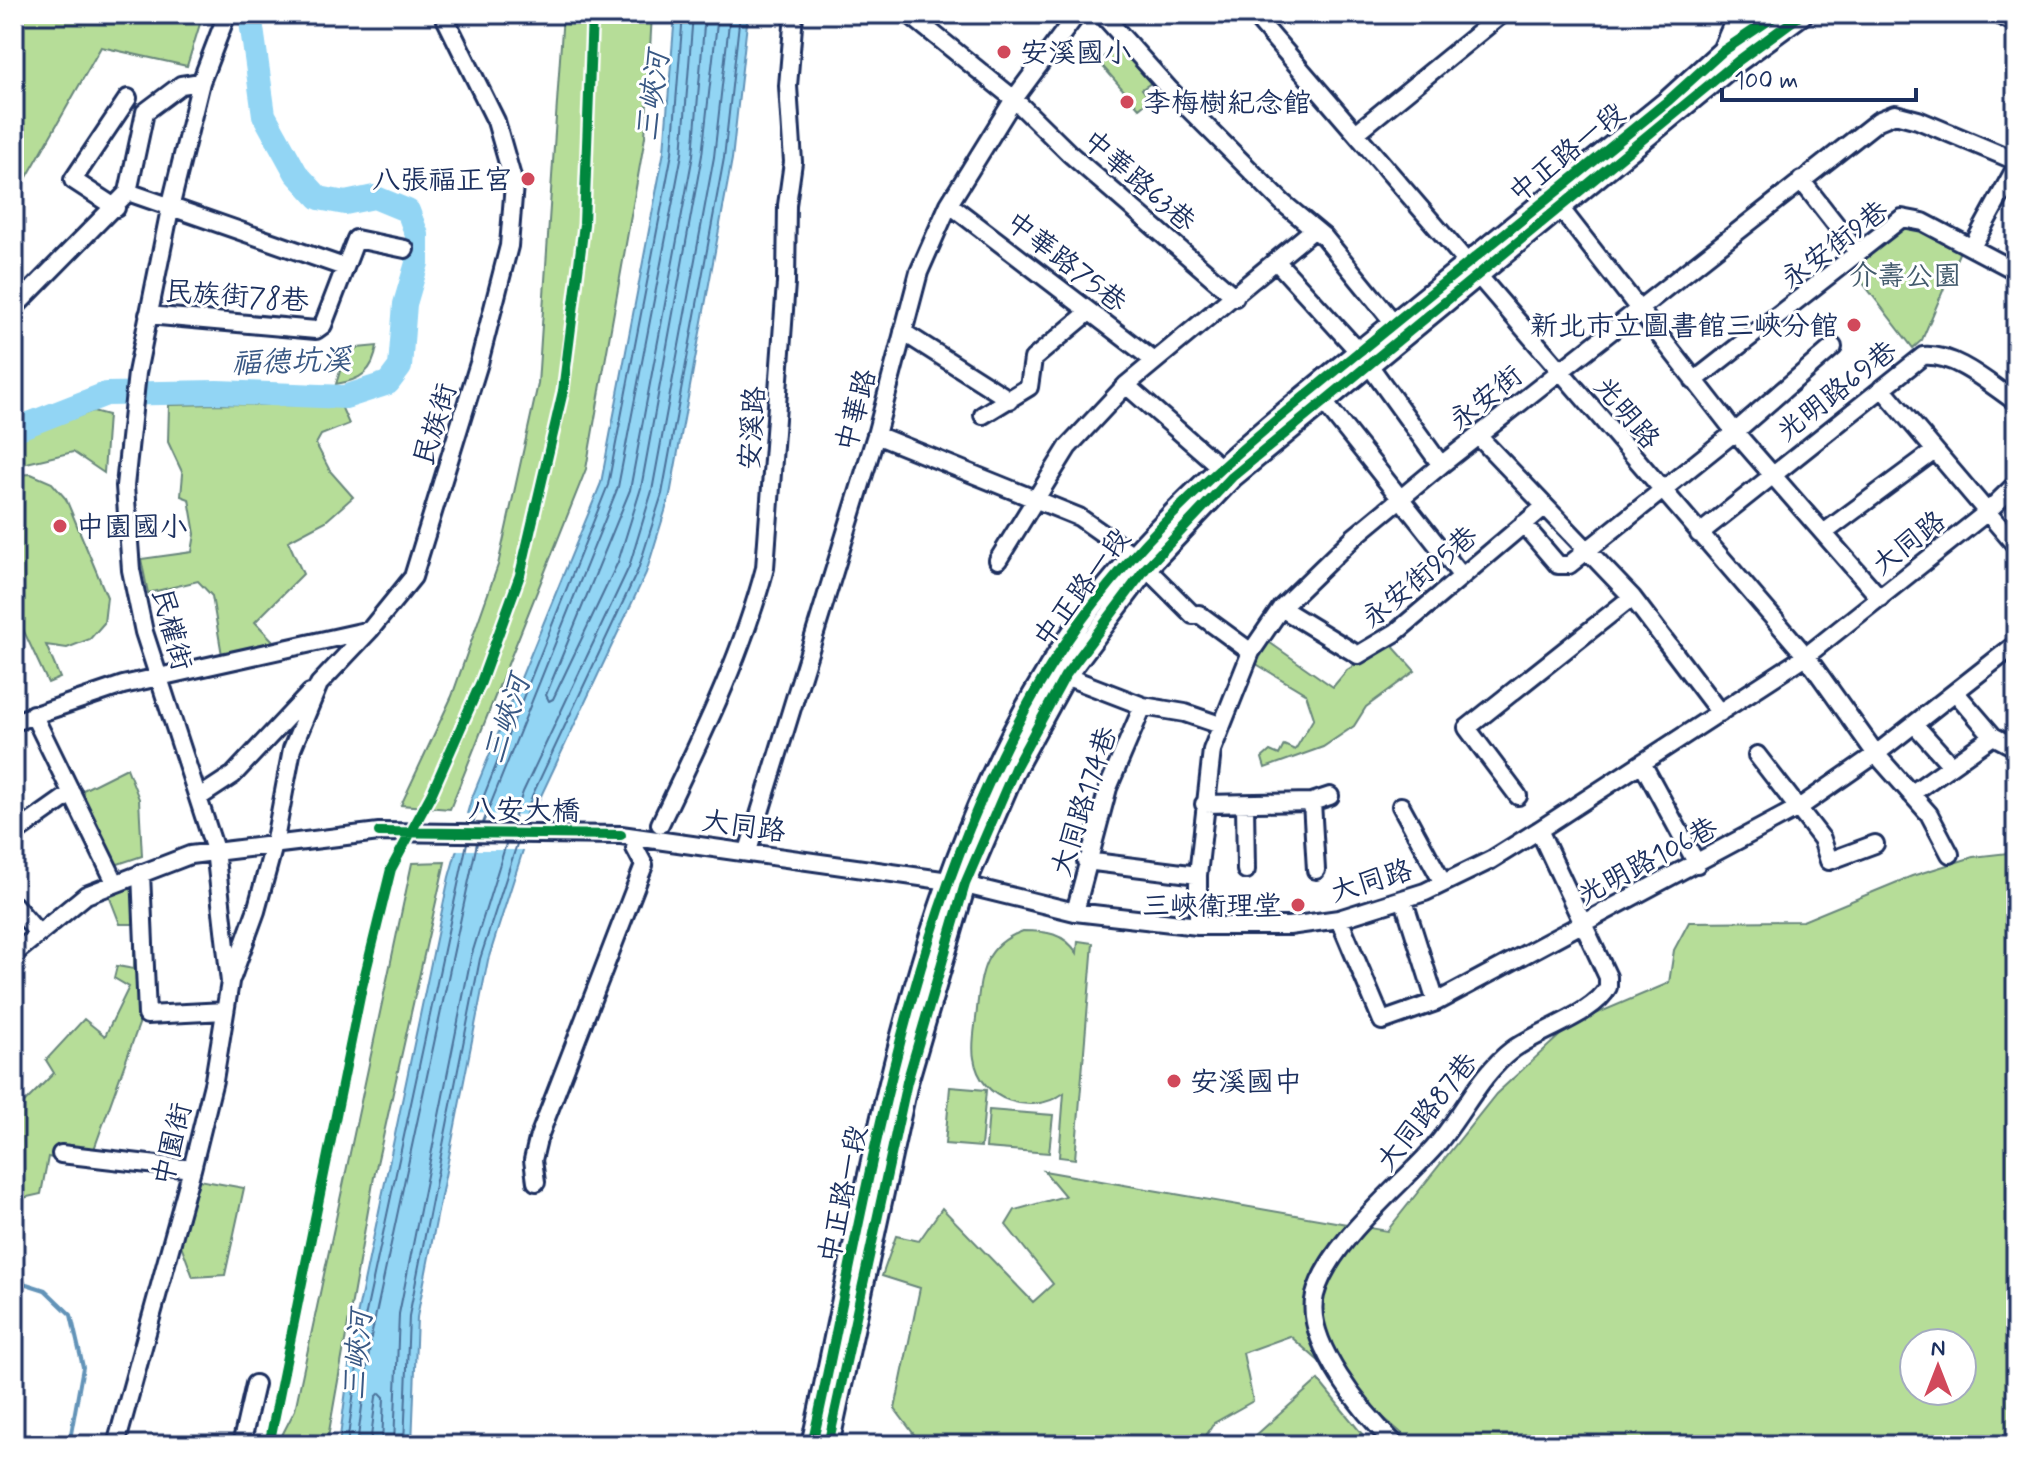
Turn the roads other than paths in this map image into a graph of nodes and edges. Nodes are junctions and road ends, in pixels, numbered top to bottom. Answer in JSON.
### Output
{"nodes":[{"id":1,"x":227,"y":14,"type":"edge"},
{"id":2,"x":443,"y":14,"type":"edge"},
{"id":3,"x":794,"y":14,"type":"edge"},
{"id":4,"x":909,"y":14,"type":"edge"},
{"id":5,"x":1077,"y":14,"type":"edge"},
{"id":6,"x":1102,"y":14,"type":"edge"},
{"id":7,"x":1253,"y":14,"type":"edge"},
{"id":8,"x":1502,"y":14,"type":"edge"},
{"id":9,"x":1739,"y":14,"type":"edge"},
{"id":10,"x":1778,"y":14,"type":"edge"},
{"id":11,"x":1802,"y":14,"type":"edge"},
{"id":12,"x":2001,"y":14,"type":"edge"},
{"id":13,"x":2016,"y":21,"type":"edge"},
{"id":14,"x":1753,"y":24,"type":"edge"},
{"id":15,"x":1731,"y":56,"type":"junction"},
{"id":16,"x":201,"y":82,"type":"junction"},
{"id":17,"x":128,"y":98,"type":"dead end"},
{"id":18,"x":1014,"y":99,"type":"junction"},
{"id":19,"x":1356,"y":133,"type":"junction"},
{"id":20,"x":2016,"y":164,"type":"edge"},
{"id":21,"x":1592,"y":173,"type":"junction"},
{"id":22,"x":1801,"y":180,"type":"junction"},
{"id":23,"x":128,"y":192,"type":"junction"},
{"id":24,"x":171,"y":204,"type":"junction"},
{"id":25,"x":949,"y":204,"type":"junction"},
{"id":26,"x":116,"y":208,"type":"junction"},
{"id":27,"x":1561,"y":209,"type":"junction"},
{"id":28,"x":1313,"y":230,"type":"junction"},
{"id":29,"x":1972,"y":247,"type":"junction"},
{"id":30,"x":405,"y":249,"type":"dead end"},
{"id":31,"x":1858,"y":253,"type":"junction"},
{"id":32,"x":1277,"y":262,"type":"junction"},
{"id":33,"x":344,"y":267,"type":"junction"},
{"id":34,"x":1474,"y":269,"type":"junction"},
{"id":35,"x":2016,"y":271,"type":"edge"},
{"id":36,"x":1235,"y":297,"type":"junction"},
{"id":37,"x":1638,"y":306,"type":"junction"},
{"id":38,"x":14,"y":308,"type":"edge"},
{"id":39,"x":1089,"y":312,"type":"junction"},
{"id":40,"x":148,"y":315,"type":"junction"},
{"id":41,"x":1394,"y":323,"type":"junction"},
{"id":42,"x":903,"y":332,"type":"junction"},
{"id":43,"x":1833,"y":347,"type":"dead end"},
{"id":44,"x":1364,"y":358,"type":"junction"},
{"id":45,"x":1153,"y":360,"type":"junction"},
{"id":46,"x":1560,"y":371,"type":"junction"},
{"id":47,"x":1694,"y":381,"type":"junction"},
{"id":48,"x":1126,"y":385,"type":"junction"},
{"id":49,"x":1882,"y":388,"type":"junction"},
{"id":50,"x":1010,"y":400,"type":"junction"},
{"id":51,"x":1324,"y":402,"type":"junction"},
{"id":52,"x":2016,"y":402,"type":"edge"},
{"id":53,"x":983,"y":415,"type":"dead end"},
{"id":54,"x":1735,"y":432,"type":"junction"},
{"id":55,"x":876,"y":435,"type":"junction"},
{"id":56,"x":1479,"y":437,"type":"junction"},
{"id":57,"x":1933,"y":452,"type":"junction"},
{"id":58,"x":1441,"y":465,"type":"junction"},
{"id":59,"x":1220,"y":467,"type":"junction"},
{"id":60,"x":1774,"y":472,"type":"junction"},
{"id":61,"x":2016,"y":484,"type":"edge"},
{"id":62,"x":1661,"y":491,"type":"junction"},
{"id":63,"x":1037,"y":498,"type":"junction"},
{"id":64,"x":1400,"y":500,"type":"junction"},
{"id":65,"x":1544,"y":507,"type":"junction"},
{"id":66,"x":1986,"y":513,"type":"junction"},
{"id":67,"x":1523,"y":524,"type":"junction"},
{"id":68,"x":1825,"y":532,"type":"junction"},
{"id":69,"x":1699,"y":534,"type":"junction"},
{"id":70,"x":2016,"y":546,"type":"edge"},
{"id":71,"x":1591,"y":551,"type":"junction"},
{"id":72,"x":998,"y":560,"type":"dead end"},
{"id":73,"x":1140,"y":561,"type":"junction"},
{"id":74,"x":1461,"y":575,"type":"junction"},
{"id":75,"x":1632,"y":597,"type":"junction"},
{"id":76,"x":1880,"y":598,"type":"junction"},
{"id":77,"x":1281,"y":608,"type":"junction"},
{"id":78,"x":370,"y":630,"type":"junction"},
{"id":79,"x":2016,"y":644,"type":"edge"},
{"id":80,"x":1251,"y":652,"type":"junction"},
{"id":81,"x":1806,"y":656,"type":"junction"},
{"id":82,"x":1065,"y":676,"type":"junction"},
{"id":83,"x":157,"y":677,"type":"junction"},
{"id":84,"x":319,"y":684,"type":"junction"},
{"id":85,"x":1956,"y":693,"type":"junction"},
{"id":86,"x":1143,"y":706,"type":"junction"},
{"id":87,"x":1720,"y":713,"type":"junction"},
{"id":88,"x":33,"y":714,"type":"junction"},
{"id":89,"x":14,"y":722,"type":"edge"},
{"id":90,"x":1220,"y":725,"type":"junction"},
{"id":91,"x":1915,"y":725,"type":"junction"},
{"id":92,"x":1993,"y":736,"type":"junction"},
{"id":93,"x":2016,"y":748,"type":"edge"},
{"id":94,"x":1876,"y":754,"type":"junction"},
{"id":95,"x":1757,"y":755,"type":"dead end"},
{"id":96,"x":1642,"y":763,"type":"junction"},
{"id":97,"x":1951,"y":765,"type":"junction"},
{"id":98,"x":72,"y":793,"type":"junction"},
{"id":99,"x":1911,"y":794,"type":"junction"},
{"id":100,"x":1330,"y":796,"type":"dead end"},
{"id":101,"x":1518,"y":796,"type":"dead end"},
{"id":102,"x":198,"y":798,"type":"junction"},
{"id":103,"x":1312,"y":802,"type":"junction"},
{"id":104,"x":1204,"y":804,"type":"junction"},
{"id":105,"x":1245,"y":804,"type":"junction"},
{"id":106,"x":1401,"y":806,"type":"dead end"},
{"id":107,"x":1800,"y":807,"type":"junction"},
{"id":108,"x":660,"y":824,"type":"dead end"},
{"id":109,"x":1539,"y":830,"type":"junction"},
{"id":110,"x":14,"y":834,"type":"edge"},
{"id":111,"x":621,"y":835,"type":"joint"},
{"id":112,"x":1875,"y":844,"type":"dead end"},
{"id":113,"x":274,"y":845,"type":"junction"},
{"id":114,"x":635,"y":848,"type":"dead end"},
{"id":115,"x":215,"y":850,"type":"junction"},
{"id":116,"x":748,"y":851,"type":"junction"},
{"id":117,"x":1950,"y":854,"type":"dead end"},
{"id":118,"x":1086,"y":861,"type":"junction"},
{"id":119,"x":1697,"y":864,"type":"junction"},
{"id":120,"x":1246,"y":870,"type":"dead end"},
{"id":121,"x":1316,"y":870,"type":"dead end"},
{"id":122,"x":141,"y":873,"type":"junction"},
{"id":123,"x":1198,"y":875,"type":"junction"},
{"id":124,"x":115,"y":882,"type":"junction"},
{"id":125,"x":957,"y":882,"type":"junction"},
{"id":126,"x":1443,"y":883,"type":"junction"},
{"id":127,"x":1404,"y":901,"type":"junction"},
{"id":128,"x":14,"y":905,"type":"edge"},
{"id":129,"x":1075,"y":912,"type":"junction"},
{"id":130,"x":1339,"y":919,"type":"junction"},
{"id":131,"x":1583,"y":924,"type":"junction"},
{"id":132,"x":1198,"y":926,"type":"junction"},
{"id":133,"x":38,"y":933,"type":"junction"},
{"id":134,"x":14,"y":954,"type":"edge"},
{"id":135,"x":230,"y":982,"type":"junction"},
{"id":136,"x":1436,"y":1002,"type":"junction"},
{"id":137,"x":225,"y":1011,"type":"junction"},
{"id":138,"x":61,"y":1154,"type":"dead end"},
{"id":139,"x":192,"y":1169,"type":"junction"},
{"id":140,"x":536,"y":1182,"type":"dead end"},
{"id":141,"x":255,"y":1384,"type":"dead end"},
{"id":142,"x":116,"y":1445,"type":"edge"},
{"id":143,"x":241,"y":1445,"type":"edge"},
{"id":144,"x":812,"y":1445,"type":"edge"},
{"id":145,"x":828,"y":1445,"type":"edge"},
{"id":146,"x":1396,"y":1445,"type":"edge"}],
"edges":[{"from":1,"to":16,"type":"street"},
{"from":2,"to":78,"type":"street","name":"民族街"},
{"from":3,"to":108,"type":"street","name":"安溪路"},
{"from":4,"to":18,"type":"street","name":"中華路63巷"},
{"from":5,"to":18,"type":"street","name":"中華路"},
{"from":6,"to":28,"type":"street"},
{"from":7,"to":19,"type":"street","name":"光明路"},
{"from":8,"to":19,"type":"street"},
{"from":9,"to":15,"type":"main road"},
{"from":10,"to":14,"type":"main road","name":"中正路一段"},
{"from":11,"to":15,"type":"main road","name":"中正路一段"},
{"from":12,"to":13,"type":"main road"},
{"from":14,"to":15,"type":"main road","name":"中正路一段"},
{"from":15,"to":21,"type":"main road","name":"中正路一段"},
{"from":16,"to":23,"type":"street"},
{"from":16,"to":24,"type":"street"},
{"from":17,"to":26,"type":"street"},
{"from":18,"to":25,"type":"street","name":"中華路"},
{"from":18,"to":36,"type":"street","name":"中華路63巷"},
{"from":19,"to":34,"type":"street","name":"光明路"},
{"from":20,"to":22,"type":"street","name":"永安街"},
{"from":20,"to":29,"type":"street"},
{"from":21,"to":27,"type":"main road","name":"中正路一段"},
{"from":21,"to":34,"type":"main road","name":"中正路一段"},
{"from":22,"to":31,"type":"street"},
{"from":22,"to":37,"type":"street","name":"永安街"},
{"from":23,"to":24,"type":"street"},
{"from":23,"to":26,"type":"street"},
{"from":24,"to":33,"type":"street"},
{"from":24,"to":40,"type":"street"},
{"from":25,"to":39,"type":"street","name":"中華路75巷"},
{"from":25,"to":42,"type":"street","name":"中華路"},
{"from":26,"to":38,"type":"street"},
{"from":27,"to":34,"type":"main road","name":"中正路一段"},
{"from":27,"to":37,"type":"street"},
{"from":28,"to":32,"type":"street"},
{"from":28,"to":41,"type":"street"},
{"from":29,"to":31,"type":"street","name":"永安街9巷"},
{"from":29,"to":35,"type":"street","name":"永安街9巷"},
{"from":30,"to":33,"type":"street","name":"民族街78巷"},
{"from":31,"to":47,"type":"street","name":"永安街9巷"},
{"from":32,"to":36,"type":"street"},
{"from":32,"to":44,"type":"street"},
{"from":33,"to":40,"type":"street","name":"民族街78巷"},
{"from":34,"to":41,"type":"main road","name":"中正路一段"},
{"from":34,"to":44,"type":"main road","name":"中正路一段"},
{"from":34,"to":46,"type":"street","name":"光明路"},
{"from":36,"to":45,"type":"street"},
{"from":37,"to":46,"type":"street","name":"永安街"},
{"from":37,"to":47,"type":"street"},
{"from":39,"to":45,"type":"street","name":"中華路75巷"},
{"from":39,"to":50,"type":"street"},
{"from":40,"to":83,"type":"street","name":"民權街"},
{"from":41,"to":44,"type":"main road","name":"中正路一段"},
{"from":42,"to":50,"type":"street"},
{"from":42,"to":55,"type":"street","name":"中華路"},
{"from":43,"to":54,"type":"street"},
{"from":44,"to":51,"type":"main road","name":"中正路一段"},
{"from":44,"to":58,"type":"street"},
{"from":44,"to":59,"type":"main road","name":"中正路一段"},
{"from":45,"to":48,"type":"street"},
{"from":46,"to":56,"type":"street","name":"永安街"},
{"from":46,"to":62,"type":"street","name":"光明路"},
{"from":47,"to":54,"type":"street"},
{"from":48,"to":59,"type":"street"},
{"from":48,"to":63,"type":"street"},
{"from":49,"to":52,"type":"street","name":"光明路69巷"},
{"from":49,"to":57,"type":"street"},
{"from":49,"to":60,"type":"street","name":"光明路69巷"},
{"from":50,"to":53,"type":"street"},
{"from":51,"to":64,"type":"street"},
{"from":51,"to":73,"type":"main road","name":"中正路一段"},
{"from":54,"to":60,"type":"street"},
{"from":54,"to":62,"type":"street"},
{"from":55,"to":63,"type":"street"},
{"from":55,"to":116,"type":"street","name":"中華路"},
{"from":56,"to":58,"type":"street","name":"永安街"},
{"from":56,"to":65,"type":"street"},
{"from":57,"to":66,"type":"street"},
{"from":57,"to":68,"type":"street"},
{"from":58,"to":64,"type":"street","name":"永安街"},
{"from":59,"to":73,"type":"main road","name":"中正路一段"},
{"from":60,"to":68,"type":"street","name":"光明路69巷"},
{"from":60,"to":69,"type":"street","name":"光明路69巷"},
{"from":61,"to":66,"type":"street","name":"大同路"},
{"from":62,"to":69,"type":"street","name":"光明路"},
{"from":62,"to":71,"type":"street"},
{"from":63,"to":72,"type":"street"},
{"from":63,"to":73,"type":"street"},
{"from":64,"to":74,"type":"street"},
{"from":64,"to":77,"type":"street","name":"永安街"},
{"from":65,"to":67,"type":"street","name":"永安街95巷"},
{"from":65,"to":71,"type":"street"},
{"from":66,"to":70,"type":"street"},
{"from":66,"to":76,"type":"street","name":"大同路"},
{"from":67,"to":71,"type":"street"},
{"from":67,"to":74,"type":"street","name":"永安街95巷"},
{"from":68,"to":76,"type":"street","name":"光明路69巷"},
{"from":69,"to":81,"type":"street","name":"光明路"},
{"from":71,"to":75,"type":"street"},
{"from":73,"to":80,"type":"street"},
{"from":73,"to":82,"type":"main road","name":"中正路一段"},
{"from":73,"to":125,"type":"main road","name":"中正路一段"},
{"from":74,"to":77,"type":"street","name":"永安街95巷"},
{"from":75,"to":87,"type":"street"},
{"from":75,"to":101,"type":"street"},
{"from":76,"to":81,"type":"street","name":"大同路"},
{"from":77,"to":80,"type":"street","name":"永安街"},
{"from":78,"to":83,"type":"street"},
{"from":78,"to":84,"type":"street","name":"民族街"},
{"from":79,"to":85,"type":"street","name":"光明路106巷"},
{"from":80,"to":90,"type":"street","name":"永安街"},
{"from":81,"to":87,"type":"street","name":"大同路"},
{"from":81,"to":94,"type":"street","name":"光明路"},
{"from":82,"to":86,"type":"street"},
{"from":82,"to":125,"type":"main road","name":"中正路一段"},
{"from":83,"to":88,"type":"street"},
{"from":83,"to":102,"type":"street","name":"民權街"},
{"from":84,"to":102,"type":"street","name":"民族街"},
{"from":84,"to":113,"type":"street"},
{"from":85,"to":91,"type":"street","name":"光明路106巷"},
{"from":85,"to":92,"type":"street"},
{"from":86,"to":90,"type":"street"},
{"from":86,"to":118,"type":"street","name":"大同路174巷"},
{"from":87,"to":96,"type":"street","name":"大同路"},
{"from":88,"to":89,"type":"street"},
{"from":88,"to":98,"type":"street"},
{"from":90,"to":104,"type":"street","name":"永安街"},
{"from":91,"to":94,"type":"street","name":"光明路106巷"},
{"from":91,"to":97,"type":"street"},
{"from":92,"to":93,"type":"street"},
{"from":92,"to":97,"type":"street"},
{"from":94,"to":99,"type":"street","name":"光明路"},
{"from":94,"to":107,"type":"street","name":"光明路106巷"},
{"from":95,"to":107,"type":"street"},
{"from":96,"to":109,"type":"street","name":"大同路"},
{"from":96,"to":119,"type":"street"},
{"from":97,"to":99,"type":"street"},
{"from":98,"to":110,"type":"street"},
{"from":98,"to":124,"type":"street"},
{"from":99,"to":117,"type":"street","name":"光明路"},
{"from":100,"to":103,"type":"street"},
{"from":102,"to":115,"type":"street","name":"民權街"},
{"from":103,"to":105,"type":"street"},
{"from":103,"to":121,"type":"street"},
{"from":104,"to":105,"type":"street"},
{"from":104,"to":123,"type":"street","name":"永安街"},
{"from":105,"to":120,"type":"street"},
{"from":106,"to":126,"type":"street"},
{"from":107,"to":112,"type":"street"},
{"from":107,"to":119,"type":"street","name":"光明路106巷"},
{"from":109,"to":126,"type":"street","name":"大同路"},
{"from":109,"to":131,"type":"street","name":"大同路87巷"},
{"from":111,"to":113,"type":"street","name":"八安大橋"},
{"from":111,"to":116,"type":"street","name":"大同路"},
{"from":113,"to":115,"type":"street"},
{"from":113,"to":135,"type":"street"},
{"from":114,"to":140,"type":"street"},
{"from":115,"to":122,"type":"street"},
{"from":115,"to":135,"type":"street","name":"中園街"},
{"from":116,"to":125,"type":"street","name":"大同路"},
{"from":118,"to":123,"type":"street"},
{"from":118,"to":129,"type":"street","name":"大同路174巷"},
{"from":119,"to":131,"type":"street","name":"光明路106巷"},
{"from":122,"to":124,"type":"street"},
{"from":122,"to":137,"type":"street"},
{"from":123,"to":132,"type":"street","name":"永安街"},
{"from":124,"to":133,"type":"street"},
{"from":125,"to":129,"type":"street","name":"大同路"},
{"from":125,"to":144,"type":"main road","name":"中正路一段"},
{"from":125,"to":145,"type":"main road","name":"中正路一段"},
{"from":126,"to":127,"type":"street","name":"大同路"},
{"from":127,"to":130,"type":"street","name":"大同路"},
{"from":127,"to":136,"type":"street"},
{"from":128,"to":133,"type":"street"},
{"from":129,"to":132,"type":"street","name":"大同路"},
{"from":130,"to":132,"type":"street","name":"大同路"},
{"from":130,"to":136,"type":"street","name":"光明路106巷"},
{"from":131,"to":136,"type":"street","name":"光明路106巷"},
{"from":131,"to":146,"type":"street","name":"大同路87巷"},
{"from":133,"to":134,"type":"street"},
{"from":135,"to":137,"type":"street","name":"中園街"},
{"from":137,"to":139,"type":"street","name":"中園街"},
{"from":138,"to":139,"type":"street"},
{"from":139,"to":142,"type":"street","name":"中園街"},
{"from":141,"to":143,"type":"street"}]}
